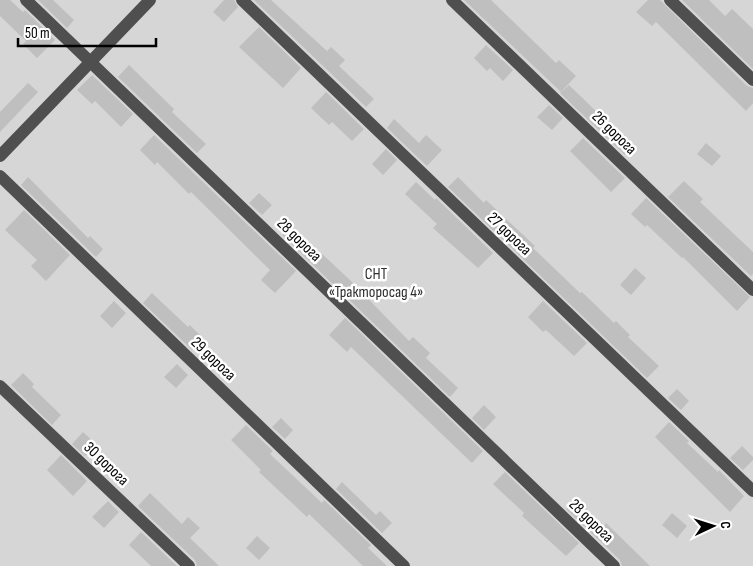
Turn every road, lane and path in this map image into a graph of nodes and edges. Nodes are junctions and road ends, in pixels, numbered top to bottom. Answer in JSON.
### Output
{"nodes":[{"id":1,"x":26,"y":0,"type":"edge"},
{"id":2,"x":150,"y":0,"type":"edge"},
{"id":3,"x":242,"y":0,"type":"edge"},
{"id":4,"x":452,"y":0,"type":"edge"},
{"id":5,"x":670,"y":0,"type":"edge"},
{"id":6,"x":90,"y":62,"type":"junction"},
{"id":7,"x":753,"y":80,"type":"edge"},
{"id":8,"x":0,"y":156,"type":"edge"},
{"id":9,"x":0,"y":176,"type":"edge"},
{"id":10,"x":753,"y":290,"type":"edge"},
{"id":11,"x":0,"y":386,"type":"edge"},
{"id":12,"x":753,"y":491,"type":"edge"},
{"id":13,"x":189,"y":566,"type":"edge"},
{"id":14,"x":404,"y":566,"type":"edge"},
{"id":15,"x":614,"y":566,"type":"edge"}],
"edges":[{"from":1,"to":6,"type":"street","name":"28 дорога"},
{"from":2,"to":6,"type":"street"},
{"from":3,"to":12,"type":"street","name":"27 дорога"},
{"from":4,"to":10,"type":"street","name":"26 дорога"},
{"from":5,"to":7,"type":"street"},
{"from":6,"to":8,"type":"street"},
{"from":6,"to":15,"type":"street","name":"28 дорога"},
{"from":9,"to":14,"type":"street","name":"29 дорога"},
{"from":11,"to":13,"type":"street","name":"30 дорога"}]}
